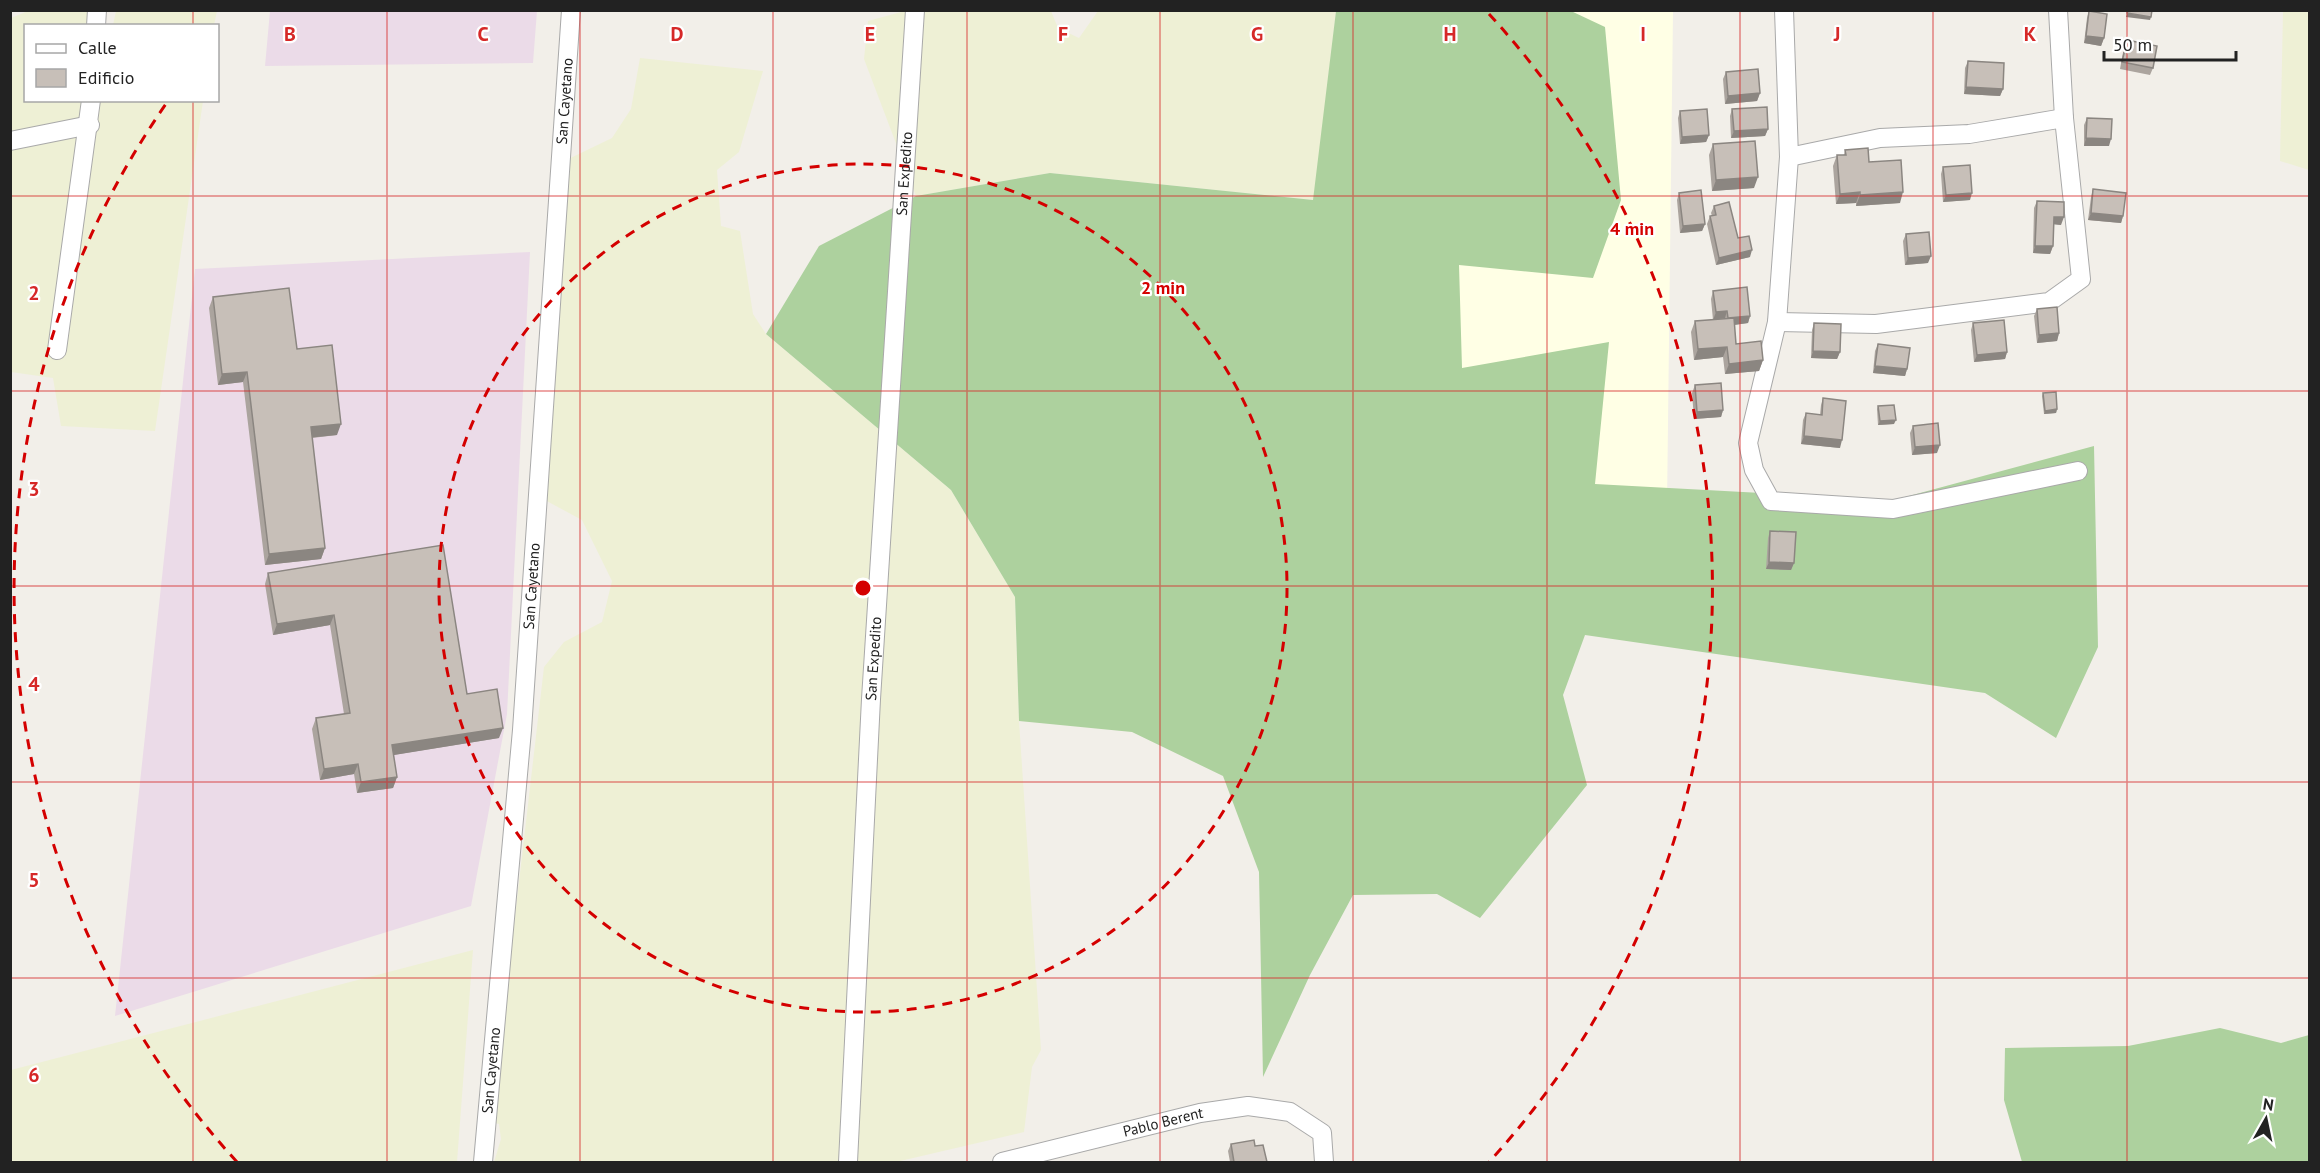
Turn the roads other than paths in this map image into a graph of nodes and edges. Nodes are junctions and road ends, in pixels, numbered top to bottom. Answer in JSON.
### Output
{"nodes":[{"id":1,"x":571,"y":10,"type":"edge"},
{"id":2,"x":915,"y":10,"type":"edge"},
{"id":3,"x":1784,"y":10,"type":"edge"},
{"id":4,"x":2058,"y":10,"type":"edge"},
{"id":5,"x":91,"y":102,"type":"edge"},
{"id":6,"x":2064,"y":118,"type":"junction"},
{"id":7,"x":90,"y":125,"type":"junction"},
{"id":8,"x":10,"y":141,"type":"edge"},
{"id":9,"x":1789,"y":157,"type":"junction"},
{"id":10,"x":1777,"y":322,"type":"junction"},
{"id":11,"x":57,"y":350,"type":"dead end"},
{"id":12,"x":2078,"y":471,"type":"dead end"},
{"id":13,"x":483,"y":1162,"type":"edge"},
{"id":14,"x":848,"y":1162,"type":"edge"},
{"id":15,"x":1002,"y":1162,"type":"edge"},
{"id":16,"x":1324,"y":1162,"type":"edge"}],
"edges":[{"from":1,"to":13,"type":"street","name":"San Cayetano"},
{"from":2,"to":14,"type":"street","name":"San Expedito"},
{"from":3,"to":9,"type":"street"},
{"from":4,"to":6,"type":"street"},
{"from":5,"to":7,"type":"street"},
{"from":6,"to":9,"type":"street"},
{"from":6,"to":10,"type":"street"},
{"from":7,"to":8,"type":"street"},
{"from":7,"to":11,"type":"street"},
{"from":9,"to":10,"type":"street"},
{"from":10,"to":12,"type":"street"},
{"from":15,"to":16,"type":"street","name":"Pablo Berent"}]}
